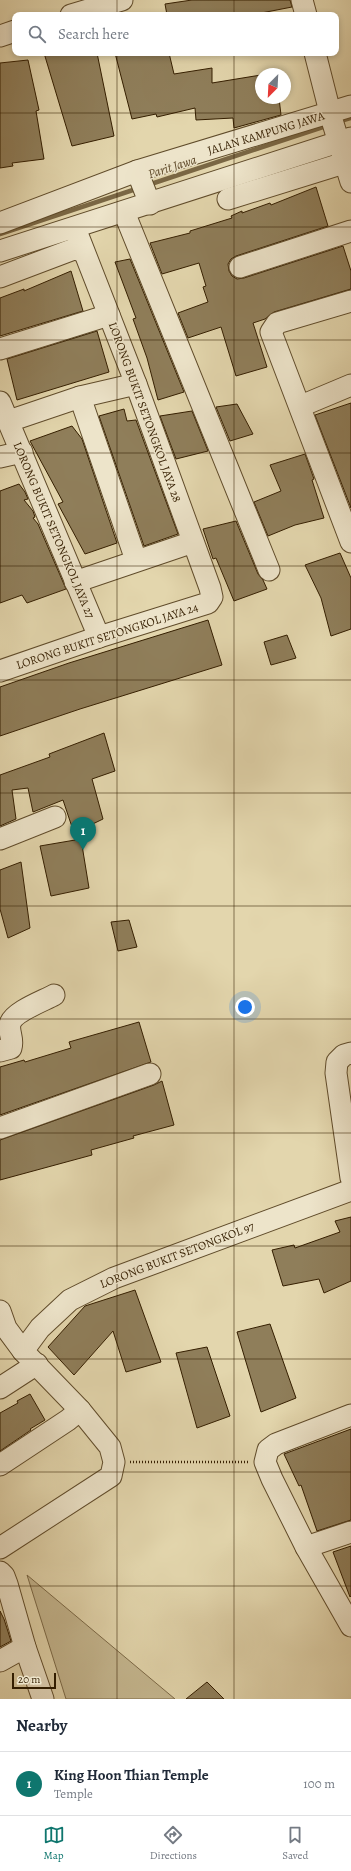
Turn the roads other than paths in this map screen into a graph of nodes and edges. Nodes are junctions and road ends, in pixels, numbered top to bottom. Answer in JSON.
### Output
{"nodes":[{"id":1,"x":122,"y":0,"type":"edge"},
{"id":2,"x":302,"y":0,"type":"edge"},
{"id":3,"x":80,"y":12,"type":"edge"},
{"id":4,"x":305,"y":12,"type":"edge"},
{"id":5,"x":12,"y":32,"type":"edge"},
{"id":6,"x":0,"y":36,"type":"edge"},
{"id":7,"x":316,"y":56,"type":"edge"},
{"id":8,"x":351,"y":106,"type":"edge"},
{"id":9,"x":338,"y":130,"type":"edge"},
{"id":10,"x":344,"y":163,"type":"junction"},
{"id":11,"x":137,"y":172,"type":"junction"},
{"id":12,"x":351,"y":182,"type":"edge"},
{"id":13,"x":148,"y":198,"type":"junction"},
{"id":14,"x":228,"y":199,"type":"dead end"},
{"id":15,"x":124,"y":212,"type":"junction"},
{"id":16,"x":0,"y":223,"type":"edge"},
{"id":17,"x":74,"y":228,"type":"junction"},
{"id":18,"x":351,"y":231,"type":"edge"},
{"id":19,"x":0,"y":251,"type":"edge"},
{"id":20,"x":83,"y":251,"type":"junction"},
{"id":21,"x":240,"y":267,"type":"dead end"},
{"id":22,"x":0,"y":277,"type":"edge"},
{"id":23,"x":351,"y":301,"type":"edge"},
{"id":24,"x":109,"y":315,"type":"junction"},
{"id":25,"x":0,"y":349,"type":"edge"},
{"id":26,"x":136,"y":384,"type":"junction"},
{"id":27,"x":351,"y":385,"type":"edge"},
{"id":28,"x":80,"y":397,"type":"junction"},
{"id":29,"x":0,"y":402,"type":"edge"},
{"id":30,"x":300,"y":406,"type":"junction"},
{"id":31,"x":9,"y":421,"type":"junction"},
{"id":32,"x":22,"y":452,"type":"junction"},
{"id":33,"x":0,"y":457,"type":"edge"},
{"id":34,"x":193,"y":542,"type":"junction"},
{"id":35,"x":351,"y":542,"type":"edge"},
{"id":36,"x":136,"y":560,"type":"junction"},
{"id":37,"x":268,"y":570,"type":"dead end"},
{"id":38,"x":75,"y":582,"type":"junction"},
{"id":39,"x":212,"y":597,"type":"joint"},
{"id":40,"x":98,"y":637,"type":"junction"},
{"id":41,"x":0,"y":671,"type":"edge"},
{"id":42,"x":55,"y":817,"type":"dead end"},
{"id":43,"x":0,"y":839,"type":"edge"},
{"id":44,"x":54,"y":995,"type":"dead end"},
{"id":45,"x":0,"y":1051,"type":"edge"},
{"id":46,"x":351,"y":1053,"type":"edge"},
{"id":47,"x":150,"y":1074,"type":"dead end"},
{"id":48,"x":0,"y":1128,"type":"edge"},
{"id":49,"x":351,"y":1178,"type":"edge"},
{"id":50,"x":351,"y":1190,"type":"edge"},
{"id":51,"x":2,"y":1323,"type":"edge"},
{"id":52,"x":30,"y":1357,"type":"junction"},
{"id":53,"x":0,"y":1388,"type":"edge"},
{"id":54,"x":80,"y":1410,"type":"junction"},
{"id":55,"x":351,"y":1415,"type":"edge"},
{"id":56,"x":0,"y":1465,"type":"edge"},
{"id":57,"x":351,"y":1532,"type":"edge"},
{"id":58,"x":306,"y":1547,"type":"junction"},
{"id":59,"x":0,"y":1548,"type":"edge"},
{"id":60,"x":0,"y":1572,"type":"edge"},
{"id":61,"x":348,"y":1613,"type":"edge"},
{"id":62,"x":25,"y":1647,"type":"junction"},
{"id":63,"x":0,"y":1662,"type":"edge"},
{"id":64,"x":43,"y":1699,"type":"edge"}],
"edges":[{"from":1,"to":3,"type":"street"},
{"from":2,"to":4,"type":"street"},
{"from":5,"to":6,"type":"street"},
{"from":7,"to":9,"type":"street"},
{"from":8,"to":9,"type":"street","name":"JALAN KAMPUNG JAWA"},
{"from":9,"to":10,"type":"street"},
{"from":9,"to":11,"type":"street","name":"JALAN KAMPUNG JAWA"},
{"from":9,"to":13,"type":"street","name":"JALAN KAMPUNG JAWA"},
{"from":10,"to":12,"type":"street"},
{"from":10,"to":14,"type":"street"},
{"from":11,"to":13,"type":"street"},
{"from":11,"to":16,"type":"street","name":"JALAN KAMPUNG JAWA"},
{"from":13,"to":15,"type":"street","name":"JALAN KAMPUNG JAWA"},
{"from":15,"to":17,"type":"street","name":"JALAN KAMPUNG JAWA"},
{"from":15,"to":37,"type":"street"},
{"from":17,"to":19,"type":"street","name":"JALAN KAMPUNG JAWA"},
{"from":17,"to":20,"type":"street","name":"LORONG BUKIT SETONGKOL JAYA 28"},
{"from":18,"to":21,"type":"street"},
{"from":20,"to":22,"type":"street"},
{"from":20,"to":24,"type":"street","name":"LORONG BUKIT SETONGKOL JAYA 28"},
{"from":23,"to":30,"type":"street"},
{"from":24,"to":25,"type":"street"},
{"from":24,"to":26,"type":"street","name":"LORONG BUKIT SETONGKOL JAYA 28"},
{"from":26,"to":28,"type":"street"},
{"from":26,"to":34,"type":"street","name":"LORONG BUKIT SETONGKOL JAYA 28"},
{"from":27,"to":30,"type":"street"},
{"from":28,"to":31,"type":"street"},
{"from":28,"to":36,"type":"street"},
{"from":29,"to":31,"type":"street","name":"LORONG BUKIT SETONGKOL JAYA 27"},
{"from":30,"to":35,"type":"street"},
{"from":31,"to":32,"type":"street","name":"LORONG BUKIT SETONGKOL JAYA 27"},
{"from":32,"to":33,"type":"street"},
{"from":32,"to":38,"type":"street","name":"LORONG BUKIT SETONGKOL JAYA 27"},
{"from":34,"to":36,"type":"street"},
{"from":34,"to":39,"type":"street","name":"LORONG BUKIT SETONGKOL JAYA 28"},
{"from":36,"to":38,"type":"street"},
{"from":38,"to":40,"type":"street","name":"LORONG BUKIT SETONGKOL JAYA 27"},
{"from":39,"to":40,"type":"street","name":"LORONG BUKIT SETONGKOL JAYA 24"},
{"from":40,"to":41,"type":"street","name":"LORONG BUKIT SETONGKOL JAYA 24"},
{"from":42,"to":43,"type":"street"},
{"from":44,"to":45,"type":"street"},
{"from":46,"to":49,"type":"street"},
{"from":47,"to":48,"type":"street"},
{"from":50,"to":52,"type":"street","name":"LORONG BUKIT SETONGKOL 97"},
{"from":51,"to":52,"type":"street"},
{"from":52,"to":53,"type":"street"},
{"from":52,"to":54,"type":"street"},
{"from":54,"to":56,"type":"street"},
{"from":54,"to":59,"type":"street"},
{"from":55,"to":58,"type":"street"},
{"from":57,"to":58,"type":"street"},
{"from":58,"to":61,"type":"street"},
{"from":60,"to":62,"type":"street"},
{"from":62,"to":63,"type":"street"},
{"from":62,"to":64,"type":"street"}]}
